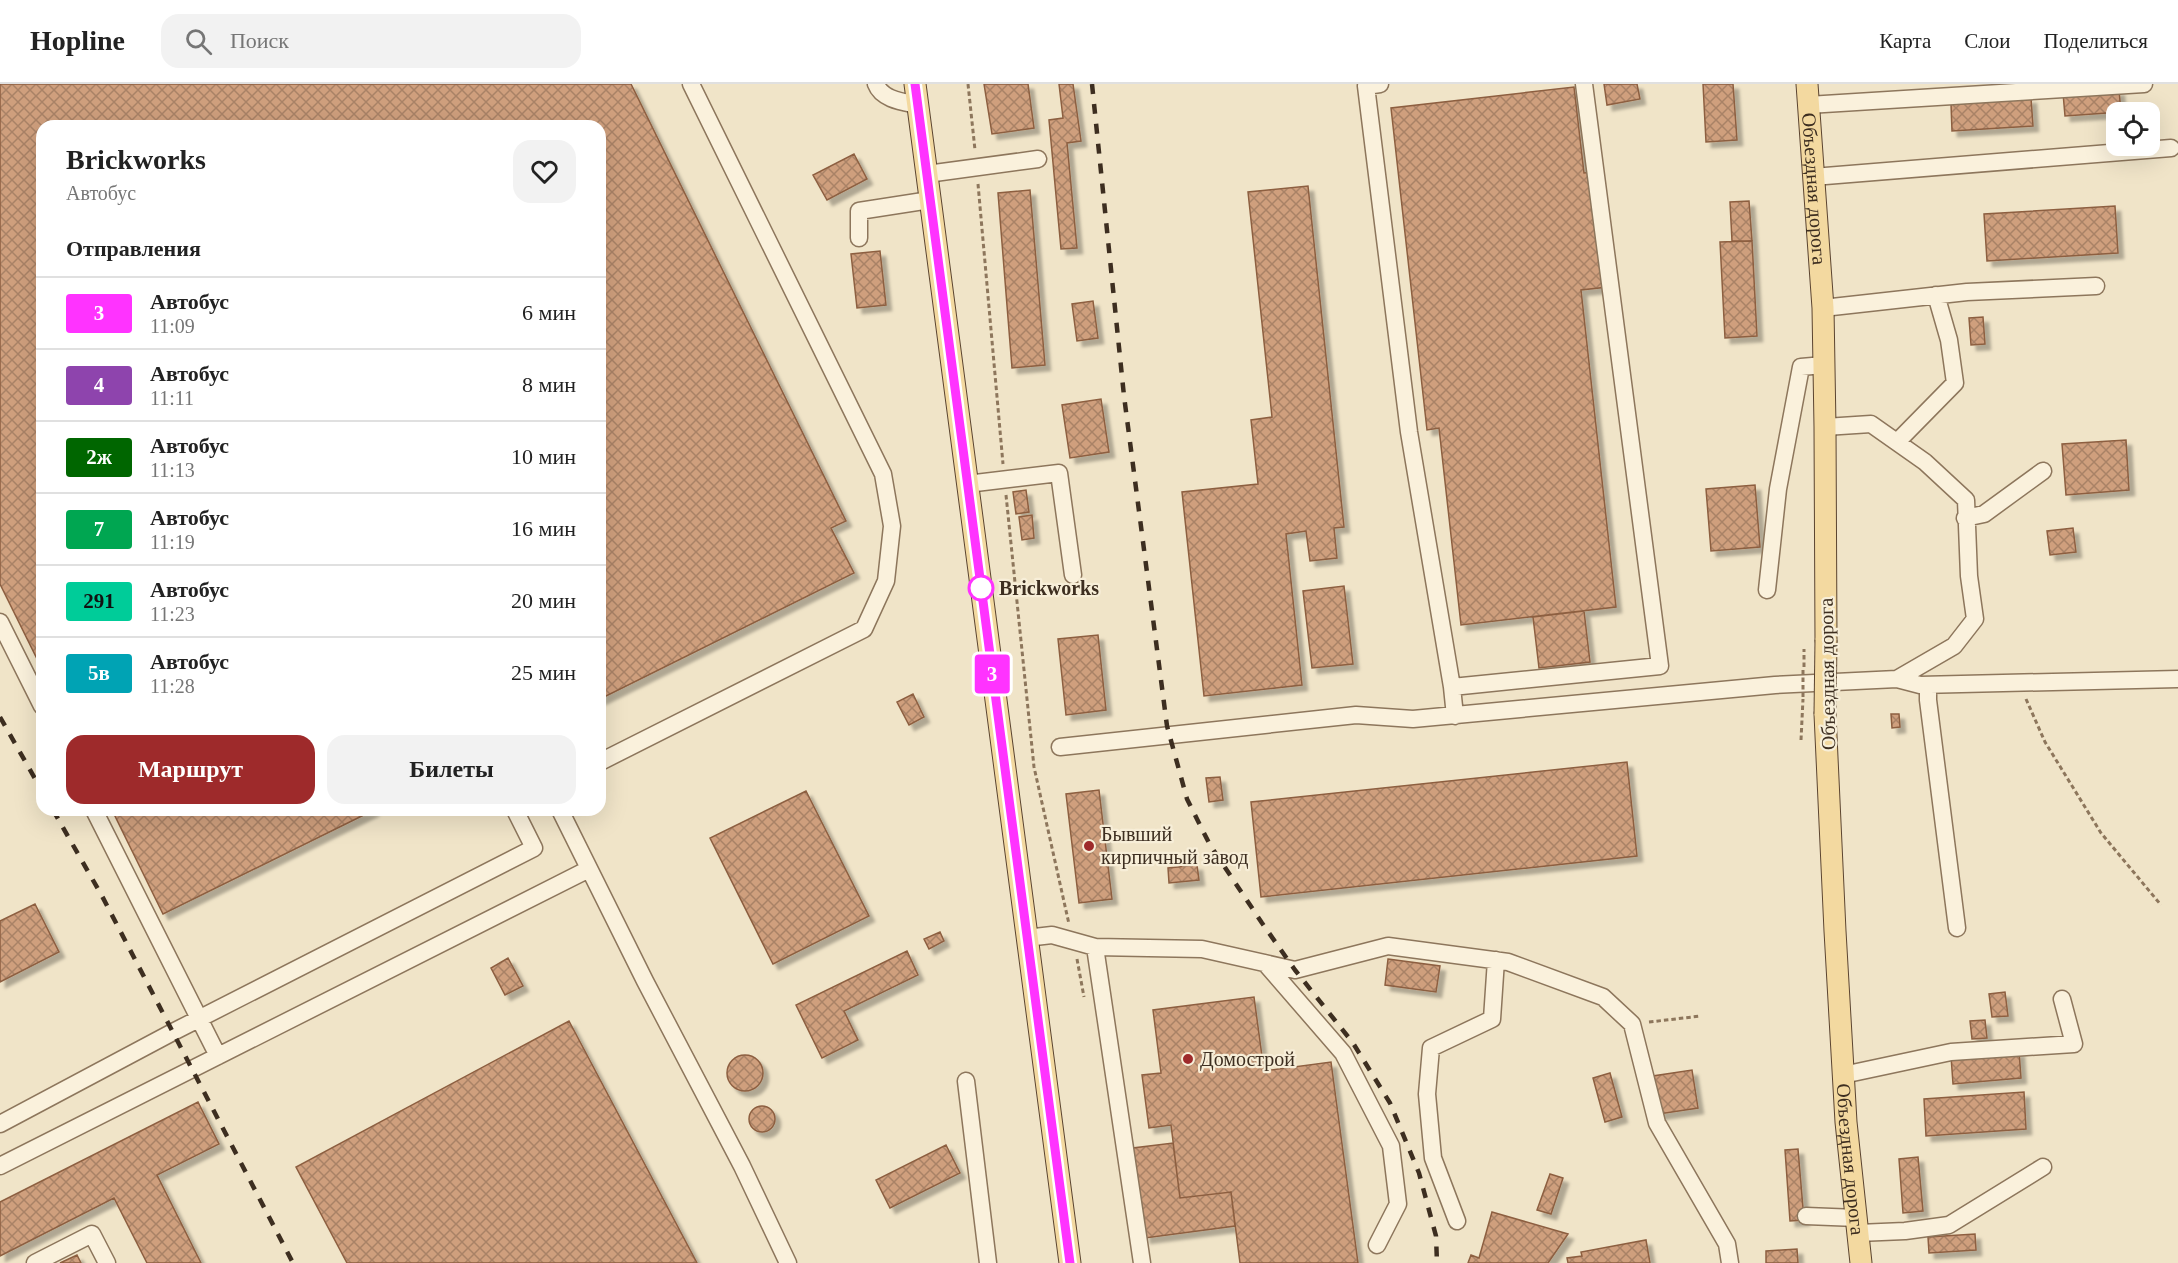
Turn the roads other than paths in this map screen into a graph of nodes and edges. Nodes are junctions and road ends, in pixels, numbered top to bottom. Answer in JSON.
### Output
{"nodes":[{"id":1,"x":692,"y":84,"type":"edge"},
{"id":2,"x":876,"y":84,"type":"edge"},
{"id":3,"x":915,"y":84,"type":"edge"},
{"id":4,"x":1380,"y":84,"type":"edge"},
{"id":5,"x":1584,"y":84,"type":"edge"},
{"id":6,"x":2144,"y":84,"type":"edge"},
{"id":7,"x":1808,"y":94,"type":"edge"},
{"id":8,"x":918,"y":105,"type":"junction"},
{"id":9,"x":2171,"y":148,"type":"dead end"},
{"id":10,"x":1038,"y":159,"type":"dead end"},
{"id":11,"x":927,"y":174,"type":"junction"},
{"id":12,"x":1813,"y":177,"type":"junction"},
{"id":13,"x":930,"y":200,"type":"junction"},
{"id":14,"x":859,"y":238,"type":"dead end"},
{"id":15,"x":2096,"y":286,"type":"dead end"},
{"id":16,"x":1936,"y":295,"type":"junction"},
{"id":17,"x":1822,"y":308,"type":"junction"},
{"id":18,"x":1824,"y":365,"type":"junction"},
{"id":19,"x":1826,"y":427,"type":"junction"},
{"id":20,"x":1898,"y":442,"type":"junction"},
{"id":21,"x":2043,"y":471,"type":"dead end"},
{"id":22,"x":967,"y":484,"type":"junction"},
{"id":23,"x":1965,"y":518,"type":"junction"},
{"id":24,"x":1073,"y":575,"type":"dead end"},
{"id":25,"x":1767,"y":590,"type":"dead end"},
{"id":26,"x":0,"y":622,"type":"edge"},
{"id":27,"x":1897,"y":679,"type":"junction"},
{"id":28,"x":2178,"y":679,"type":"edge"},
{"id":29,"x":1928,"y":685,"type":"junction"},
{"id":30,"x":1452,"y":687,"type":"junction"},
{"id":31,"x":36,"y":694,"type":"edge"},
{"id":32,"x":1455,"y":716,"type":"junction"},
{"id":33,"x":1060,"y":747,"type":"dead end"},
{"id":34,"x":606,"y":759,"type":"edge"},
{"id":35,"x":97,"y":816,"type":"edge"},
{"id":36,"x":518,"y":816,"type":"edge"},
{"id":37,"x":563,"y":816,"type":"edge"},
{"id":38,"x":589,"y":869,"type":"junction"},
{"id":39,"x":1957,"y":928,"type":"dead end"},
{"id":40,"x":1026,"y":938,"type":"junction"},
{"id":41,"x":1095,"y":947,"type":"junction"},
{"id":42,"x":1496,"y":960,"type":"junction"},
{"id":43,"x":1265,"y":963,"type":"junction"},
{"id":44,"x":2062,"y":999,"type":"dead end"},
{"id":45,"x":199,"y":1019,"type":"junction"},
{"id":46,"x":218,"y":1056,"type":"junction"},
{"id":47,"x":1843,"y":1075,"type":"junction"},
{"id":48,"x":966,"y":1081,"type":"dead end"},
{"id":49,"x":0,"y":1124,"type":"edge"},
{"id":50,"x":0,"y":1166,"type":"edge"},
{"id":51,"x":2043,"y":1167,"type":"dead end"},
{"id":52,"x":1806,"y":1216,"type":"dead end"},
{"id":53,"x":1457,"y":1221,"type":"dead end"},
{"id":54,"x":1857,"y":1226,"type":"junction"},
{"id":55,"x":1377,"y":1245,"type":"dead end"},
{"id":56,"x":34,"y":1263,"type":"edge"},
{"id":57,"x":107,"y":1263,"type":"edge"},
{"id":58,"x":788,"y":1263,"type":"edge"},
{"id":59,"x":988,"y":1263,"type":"edge"},
{"id":60,"x":1070,"y":1263,"type":"edge"},
{"id":61,"x":1142,"y":1263,"type":"edge"},
{"id":62,"x":1730,"y":1263,"type":"edge"},
{"id":63,"x":1862,"y":1263,"type":"edge"}],
"edges":[{"from":1,"to":34,"type":"street"},
{"from":2,"to":8,"type":"street"},
{"from":3,"to":8,"type":"main road"},
{"from":4,"to":30,"type":"street"},
{"from":5,"to":30,"type":"street"},
{"from":6,"to":7,"type":"street"},
{"from":7,"to":12,"type":"main road","name":"Объездная дорога"},
{"from":8,"to":11,"type":"main road"},
{"from":9,"to":12,"type":"street"},
{"from":10,"to":11,"type":"street"},
{"from":11,"to":13,"type":"main road"},
{"from":12,"to":17,"type":"main road","name":"Объездная дорога"},
{"from":13,"to":14,"type":"street"},
{"from":13,"to":22,"type":"main road"},
{"from":15,"to":16,"type":"street"},
{"from":16,"to":17,"type":"street"},
{"from":16,"to":20,"type":"street"},
{"from":17,"to":18,"type":"main road","name":"Объездная дорога"},
{"from":18,"to":19,"type":"main road","name":"Объездная дорога"},
{"from":18,"to":25,"type":"street"},
{"from":19,"to":20,"type":"street"},
{"from":19,"to":47,"type":"main road","name":"Объездная дорога","bridge":true},
{"from":20,"to":23,"type":"street"},
{"from":21,"to":23,"type":"street"},
{"from":22,"to":24,"type":"street"},
{"from":22,"to":40,"type":"main road"},
{"from":23,"to":27,"type":"street"},
{"from":26,"to":31,"type":"street"},
{"from":27,"to":29,"type":"street"},
{"from":27,"to":32,"type":"street"},
{"from":28,"to":29,"type":"street"},
{"from":29,"to":39,"type":"street"},
{"from":30,"to":32,"type":"street"},
{"from":32,"to":33,"type":"street"},
{"from":35,"to":45,"type":"street"},
{"from":36,"to":45,"type":"street"},
{"from":37,"to":38,"type":"street"},
{"from":38,"to":46,"type":"street"},
{"from":38,"to":58,"type":"street"},
{"from":40,"to":41,"type":"street"},
{"from":40,"to":60,"type":"main road"},
{"from":41,"to":43,"type":"street"},
{"from":41,"to":61,"type":"street"},
{"from":42,"to":43,"type":"street"},
{"from":42,"to":53,"type":"street"},
{"from":42,"to":62,"type":"street"},
{"from":43,"to":55,"type":"street"},
{"from":44,"to":47,"type":"street"},
{"from":45,"to":46,"type":"street"},
{"from":45,"to":49,"type":"street"},
{"from":46,"to":50,"type":"street"},
{"from":47,"to":54,"type":"main road","name":"Объездная дорога"},
{"from":48,"to":59,"type":"street"},
{"from":51,"to":54,"type":"street"},
{"from":52,"to":54,"type":"street"},
{"from":54,"to":63,"type":"main road","name":"Объездная дорога"},
{"from":56,"to":57,"type":"street"}]}
